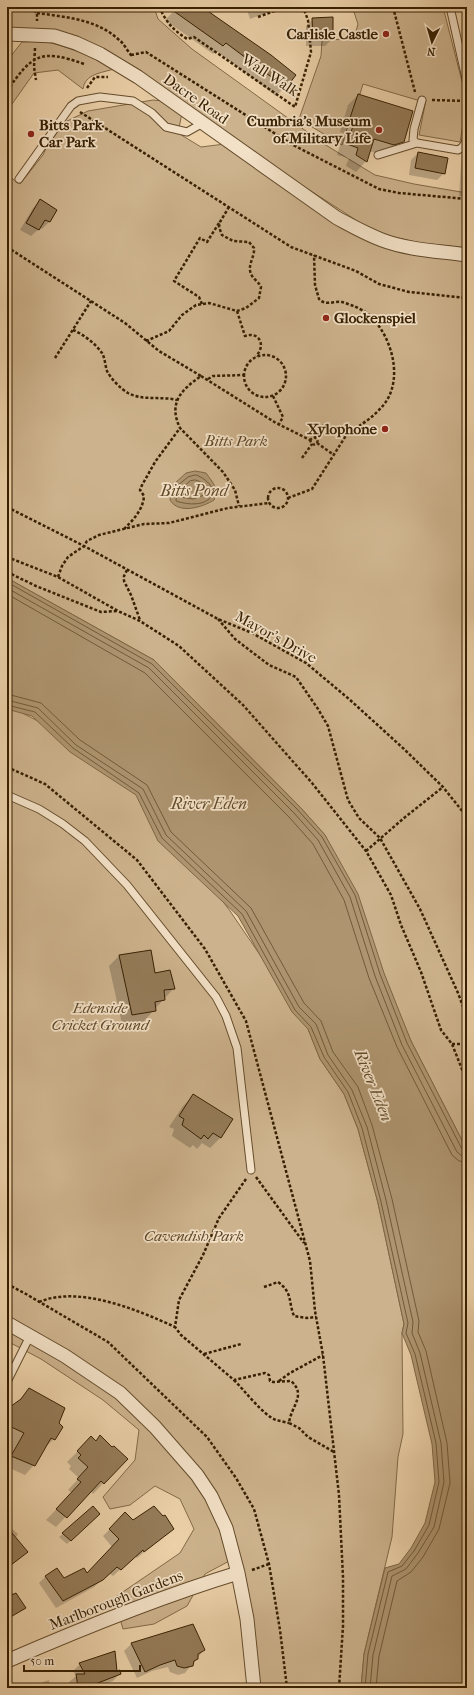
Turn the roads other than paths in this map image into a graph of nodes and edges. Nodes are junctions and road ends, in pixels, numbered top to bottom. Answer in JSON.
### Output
{"nodes":[{"id":1,"x":450,"y":7,"type":"edge"},
{"id":2,"x":7,"y":34,"type":"edge"},
{"id":3,"x":467,"y":83,"type":"edge"},
{"id":4,"x":422,"y":100,"type":"road end"},
{"id":5,"x":203,"y":123,"type":"junction"},
{"id":6,"x":467,"y":134,"type":"edge"},
{"id":7,"x":417,"y":143,"type":"junction"},
{"id":8,"x":378,"y":155,"type":"dead end"},
{"id":9,"x":19,"y":179,"type":"dead end"},
{"id":10,"x":467,"y":255,"type":"edge"},
{"id":11,"x":7,"y":795,"type":"edge"},
{"id":12,"x":251,"y":1170,"type":"road end"},
{"id":13,"x":7,"y":1323,"type":"edge"},
{"id":14,"x":30,"y":1336,"type":"junction"},
{"id":15,"x":7,"y":1382,"type":"edge"},
{"id":16,"x":238,"y":1573,"type":"junction"},
{"id":17,"x":7,"y":1661,"type":"edge"},
{"id":18,"x":254,"y":1688,"type":"edge"}],
"edges":[{"from":1,"to":3,"type":"lane"},
{"from":2,"to":5,"type":"street","name":"Dacre Road"},
{"from":4,"to":7,"type":"lane"},
{"from":5,"to":9,"type":"lane"},
{"from":5,"to":10,"type":"street","name":"Dacre Road"},
{"from":6,"to":7,"type":"lane"},
{"from":7,"to":8,"type":"lane"},
{"from":11,"to":12,"type":"lane"},
{"from":13,"to":14,"type":"street"},
{"from":14,"to":15,"type":"lane"},
{"from":14,"to":16,"type":"street"},
{"from":16,"to":17,"type":"street","name":"Marlborough Gardens"},
{"from":16,"to":18,"type":"street"}]}
